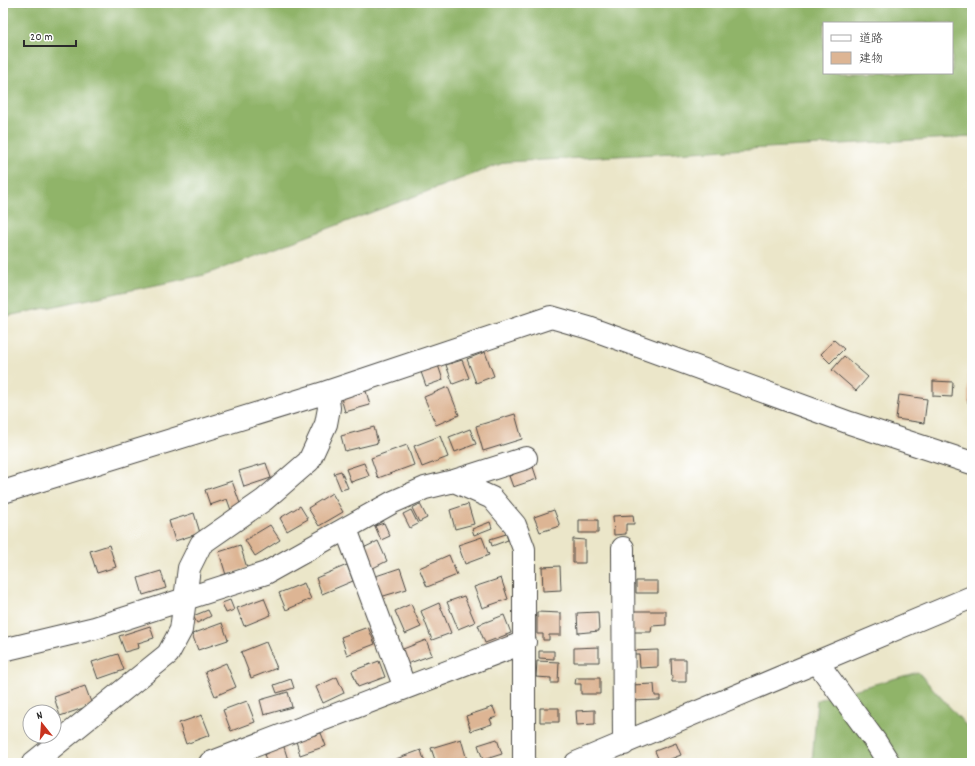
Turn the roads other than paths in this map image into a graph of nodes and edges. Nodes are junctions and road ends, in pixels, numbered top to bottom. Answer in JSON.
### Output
{"nodes":[{"id":1,"x":327,"y":392,"type":"junction"},
{"id":2,"x":526,"y":458,"type":"dead end"},
{"id":3,"x":972,"y":463,"type":"edge"},
{"id":4,"x":454,"y":481,"type":"junction"},
{"id":5,"x":3,"y":492,"type":"edge"},
{"id":6,"x":346,"y":529,"type":"junction"},
{"id":7,"x":623,"y":548,"type":"dead end"},
{"id":8,"x":972,"y":597,"type":"edge"},
{"id":9,"x":184,"y":599,"type":"junction"},
{"id":10,"x":524,"y":642,"type":"junction"},
{"id":11,"x":3,"y":650,"type":"edge"},
{"id":12,"x":817,"y":662,"type":"junction"},
{"id":13,"x":405,"y":688,"type":"junction"},
{"id":14,"x":624,"y":744,"type":"junction"},
{"id":15,"x":598,"y":759,"type":"edge"},
{"id":16,"x":33,"y":763,"type":"edge"},
{"id":17,"x":210,"y":763,"type":"edge"},
{"id":18,"x":524,"y":763,"type":"edge"},
{"id":19,"x":576,"y":763,"type":"edge"},
{"id":20,"x":889,"y":763,"type":"edge"}],
"edges":[{"from":1,"to":3,"type":"street"},
{"from":1,"to":5,"type":"street"},
{"from":1,"to":9,"type":"street"},
{"from":2,"to":4,"type":"street"},
{"from":4,"to":6,"type":"street"},
{"from":4,"to":10,"type":"street"},
{"from":6,"to":9,"type":"street"},
{"from":6,"to":13,"type":"street"},
{"from":7,"to":14,"type":"street"},
{"from":8,"to":12,"type":"street"},
{"from":9,"to":11,"type":"street"},
{"from":9,"to":16,"type":"street"},
{"from":10,"to":13,"type":"street"},
{"from":10,"to":18,"type":"street"},
{"from":12,"to":14,"type":"street"},
{"from":12,"to":20,"type":"street"},
{"from":13,"to":17,"type":"street"},
{"from":14,"to":15,"type":"street"},
{"from":15,"to":19,"type":"street"}]}
